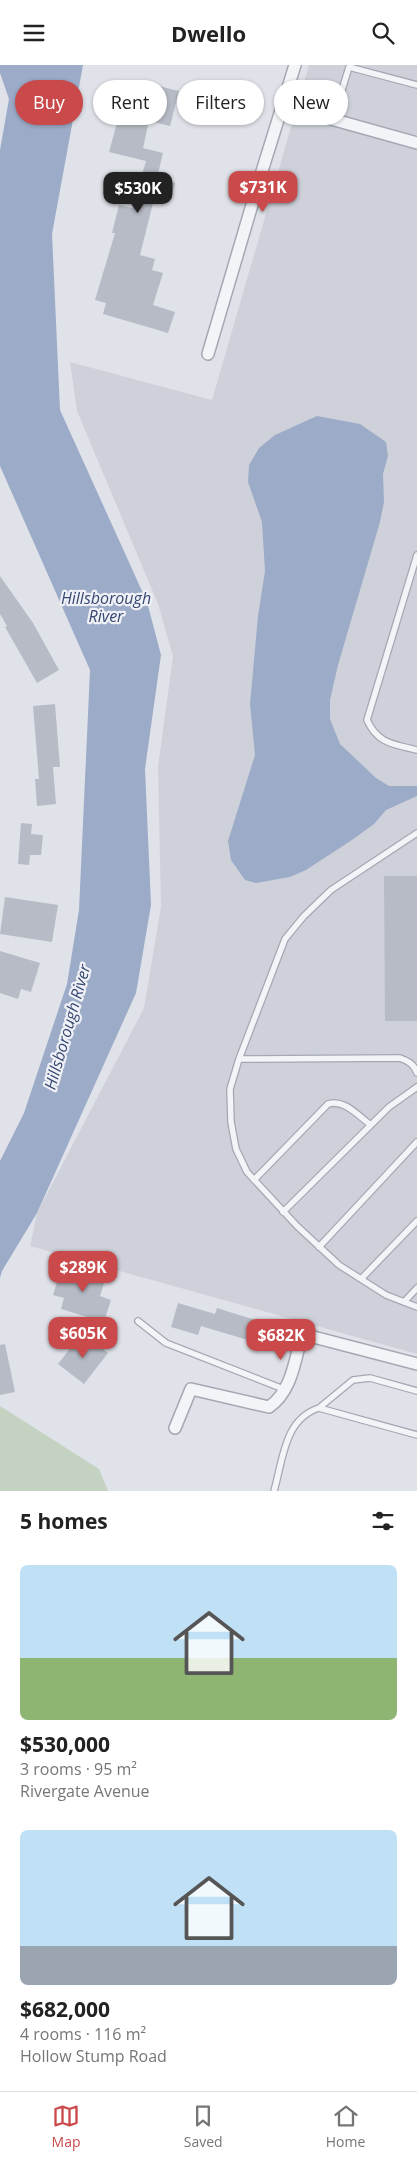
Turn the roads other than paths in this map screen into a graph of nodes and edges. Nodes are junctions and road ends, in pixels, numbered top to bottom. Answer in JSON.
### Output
{"nodes":[{"id":1,"x":295,"y":65,"type":"edge"},
{"id":2,"x":350,"y":66,"type":"edge"},
{"id":3,"x":290,"y":80,"type":"edge"},
{"id":4,"x":346,"y":80,"type":"edge"},
{"id":5,"x":417,"y":85,"type":"edge"},
{"id":6,"x":348,"y":123,"type":"edge"},
{"id":7,"x":275,"y":125,"type":"edge"},
{"id":8,"x":417,"y":143,"type":"edge"},
{"id":9,"x":208,"y":353,"type":"dead end"},
{"id":10,"x":417,"y":555,"type":"edge"},
{"id":11,"x":417,"y":750,"type":"edge"},
{"id":12,"x":417,"y":833,"type":"edge"},
{"id":13,"x":239,"y":1059,"type":"junction"},
{"id":14,"x":417,"y":1073,"type":"edge"},
{"id":15,"x":417,"y":1087,"type":"edge"},
{"id":16,"x":371,"y":1125,"type":"junction"},
{"id":17,"x":417,"y":1142,"type":"edge"},
{"id":18,"x":254,"y":1180,"type":"junction"},
{"id":19,"x":284,"y":1212,"type":"junction"},
{"id":20,"x":417,"y":1221,"type":"edge"},
{"id":21,"x":320,"y":1247,"type":"junction"},
{"id":22,"x":361,"y":1279,"type":"junction"},
{"id":23,"x":417,"y":1288,"type":"edge"},
{"id":24,"x":404,"y":1302,"type":"junction"},
{"id":25,"x":417,"y":1307,"type":"edge"},
{"id":26,"x":138,"y":1321,"type":"dead end"},
{"id":27,"x":417,"y":1364,"type":"edge"},
{"id":28,"x":286,"y":1390,"type":"junction"},
{"id":29,"x":417,"y":1391,"type":"edge"},
{"id":30,"x":319,"y":1408,"type":"junction"},
{"id":31,"x":175,"y":1428,"type":"dead end"},
{"id":32,"x":417,"y":1435,"type":"edge"},
{"id":33,"x":274,"y":1491,"type":"edge"}],
"edges":[{"from":1,"to":3,"type":"street"},
{"from":2,"to":4,"type":"lane"},
{"from":2,"to":5,"type":"lane"},
{"from":6,"to":8,"type":"street"},
{"from":7,"to":9,"type":"street"},
{"from":10,"to":11,"type":"lane"},
{"from":12,"to":13,"type":"lane"},
{"from":13,"to":14,"type":"lane"},
{"from":13,"to":18,"type":"lane"},
{"from":15,"to":16,"type":"lane"},
{"from":16,"to":18,"type":"lane"},
{"from":16,"to":19,"type":"lane"},
{"from":17,"to":21,"type":"lane"},
{"from":18,"to":19,"type":"lane"},
{"from":19,"to":21,"type":"lane"},
{"from":20,"to":22,"type":"lane"},
{"from":21,"to":22,"type":"lane"},
{"from":22,"to":24,"type":"lane"},
{"from":23,"to":24,"type":"lane"},
{"from":24,"to":25,"type":"lane"},
{"from":26,"to":28,"type":"lane"},
{"from":27,"to":28,"type":"street"},
{"from":28,"to":31,"type":"street"},
{"from":29,"to":30,"type":"lane"},
{"from":30,"to":32,"type":"lane"},
{"from":30,"to":33,"type":"lane"}]}
